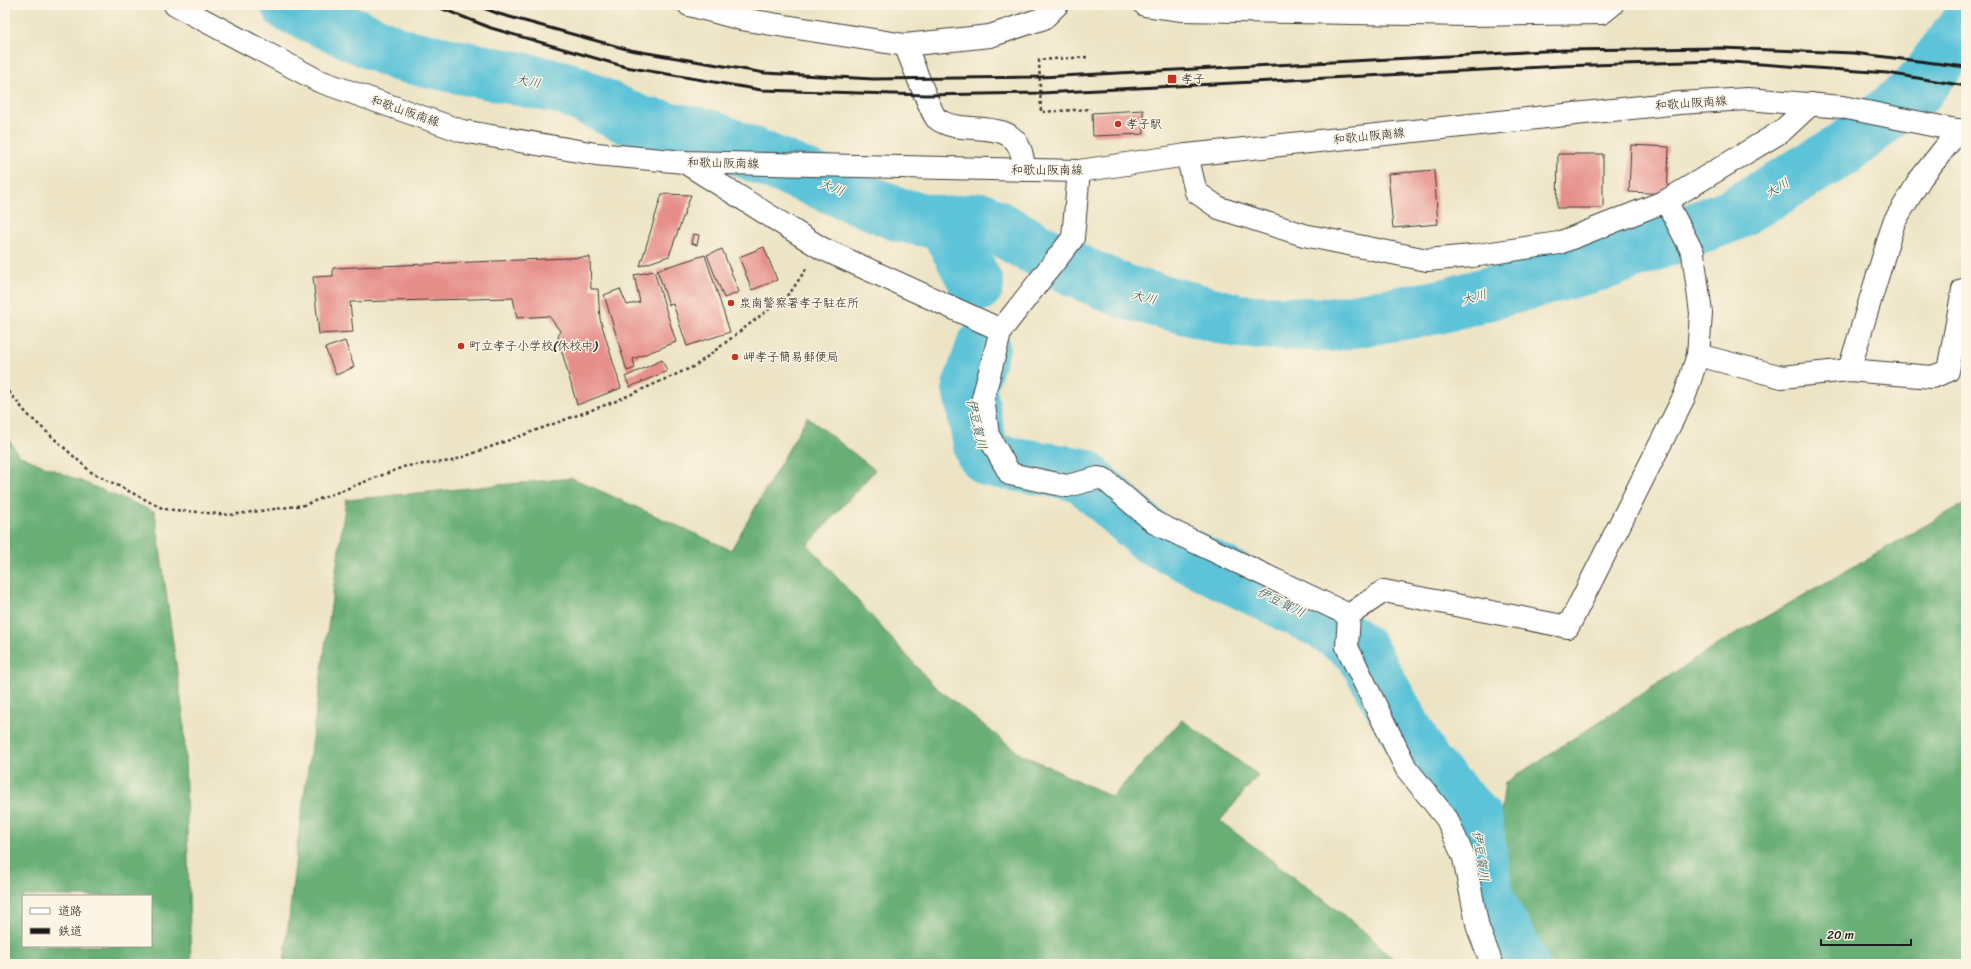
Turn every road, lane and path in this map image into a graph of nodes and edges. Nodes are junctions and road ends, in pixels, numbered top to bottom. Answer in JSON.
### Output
{"nodes":[{"id":1,"x":175,"y":5,"type":"edge"},
{"id":2,"x":689,"y":5,"type":"edge"},
{"id":3,"x":1057,"y":5,"type":"edge"},
{"id":4,"x":1145,"y":5,"type":"edge"},
{"id":5,"x":1612,"y":5,"type":"edge"},
{"id":6,"x":905,"y":45,"type":"junction"},
{"id":7,"x":1087,"y":57,"type":"dead end"},
{"id":8,"x":1811,"y":104,"type":"junction"},
{"id":9,"x":1092,"y":109,"type":"dead end"},
{"id":10,"x":1963,"y":131,"type":"edge"},
{"id":11,"x":1187,"y":155,"type":"junction"},
{"id":12,"x":694,"y":163,"type":"junction"},
{"id":13,"x":1025,"y":170,"type":"junction"},
{"id":14,"x":1079,"y":171,"type":"junction"},
{"id":15,"x":1670,"y":209,"type":"junction"},
{"id":16,"x":821,"y":248,"type":"junction"},
{"id":17,"x":1966,"y":289,"type":"edge"},
{"id":18,"x":1001,"y":330,"type":"junction"},
{"id":19,"x":1698,"y":355,"type":"junction"},
{"id":20,"x":1849,"y":370,"type":"junction"},
{"id":21,"x":5,"y":387,"type":"edge"},
{"id":22,"x":1348,"y":630,"type":"junction"},
{"id":23,"x":1492,"y":964,"type":"edge"}],
"edges":[{"from":1,"to":12,"type":"street","name":"和歌山阪南線"},
{"from":2,"to":6,"type":"street"},
{"from":3,"to":6,"type":"street"},
{"from":4,"to":5,"type":"street"},
{"from":6,"to":13,"type":"street"},
{"from":7,"to":9,"type":"path"},
{"from":8,"to":10,"type":"street","name":"和歌山阪南線"},
{"from":8,"to":11,"type":"street","name":"和歌山阪南線"},
{"from":8,"to":15,"type":"street"},
{"from":10,"to":20,"type":"street"},
{"from":11,"to":14,"type":"street","name":"和歌山阪南線"},
{"from":11,"to":15,"type":"street"},
{"from":12,"to":13,"type":"street","name":"和歌山阪南線"},
{"from":12,"to":16,"type":"street"},
{"from":13,"to":14,"type":"street","name":"和歌山阪南線"},
{"from":14,"to":18,"type":"street"},
{"from":15,"to":19,"type":"street"},
{"from":16,"to":18,"type":"street"},
{"from":16,"to":21,"type":"path"},
{"from":17,"to":20,"type":"street"},
{"from":18,"to":22,"type":"street"},
{"from":19,"to":20,"type":"street"},
{"from":19,"to":22,"type":"street"},
{"from":22,"to":23,"type":"street"}]}
